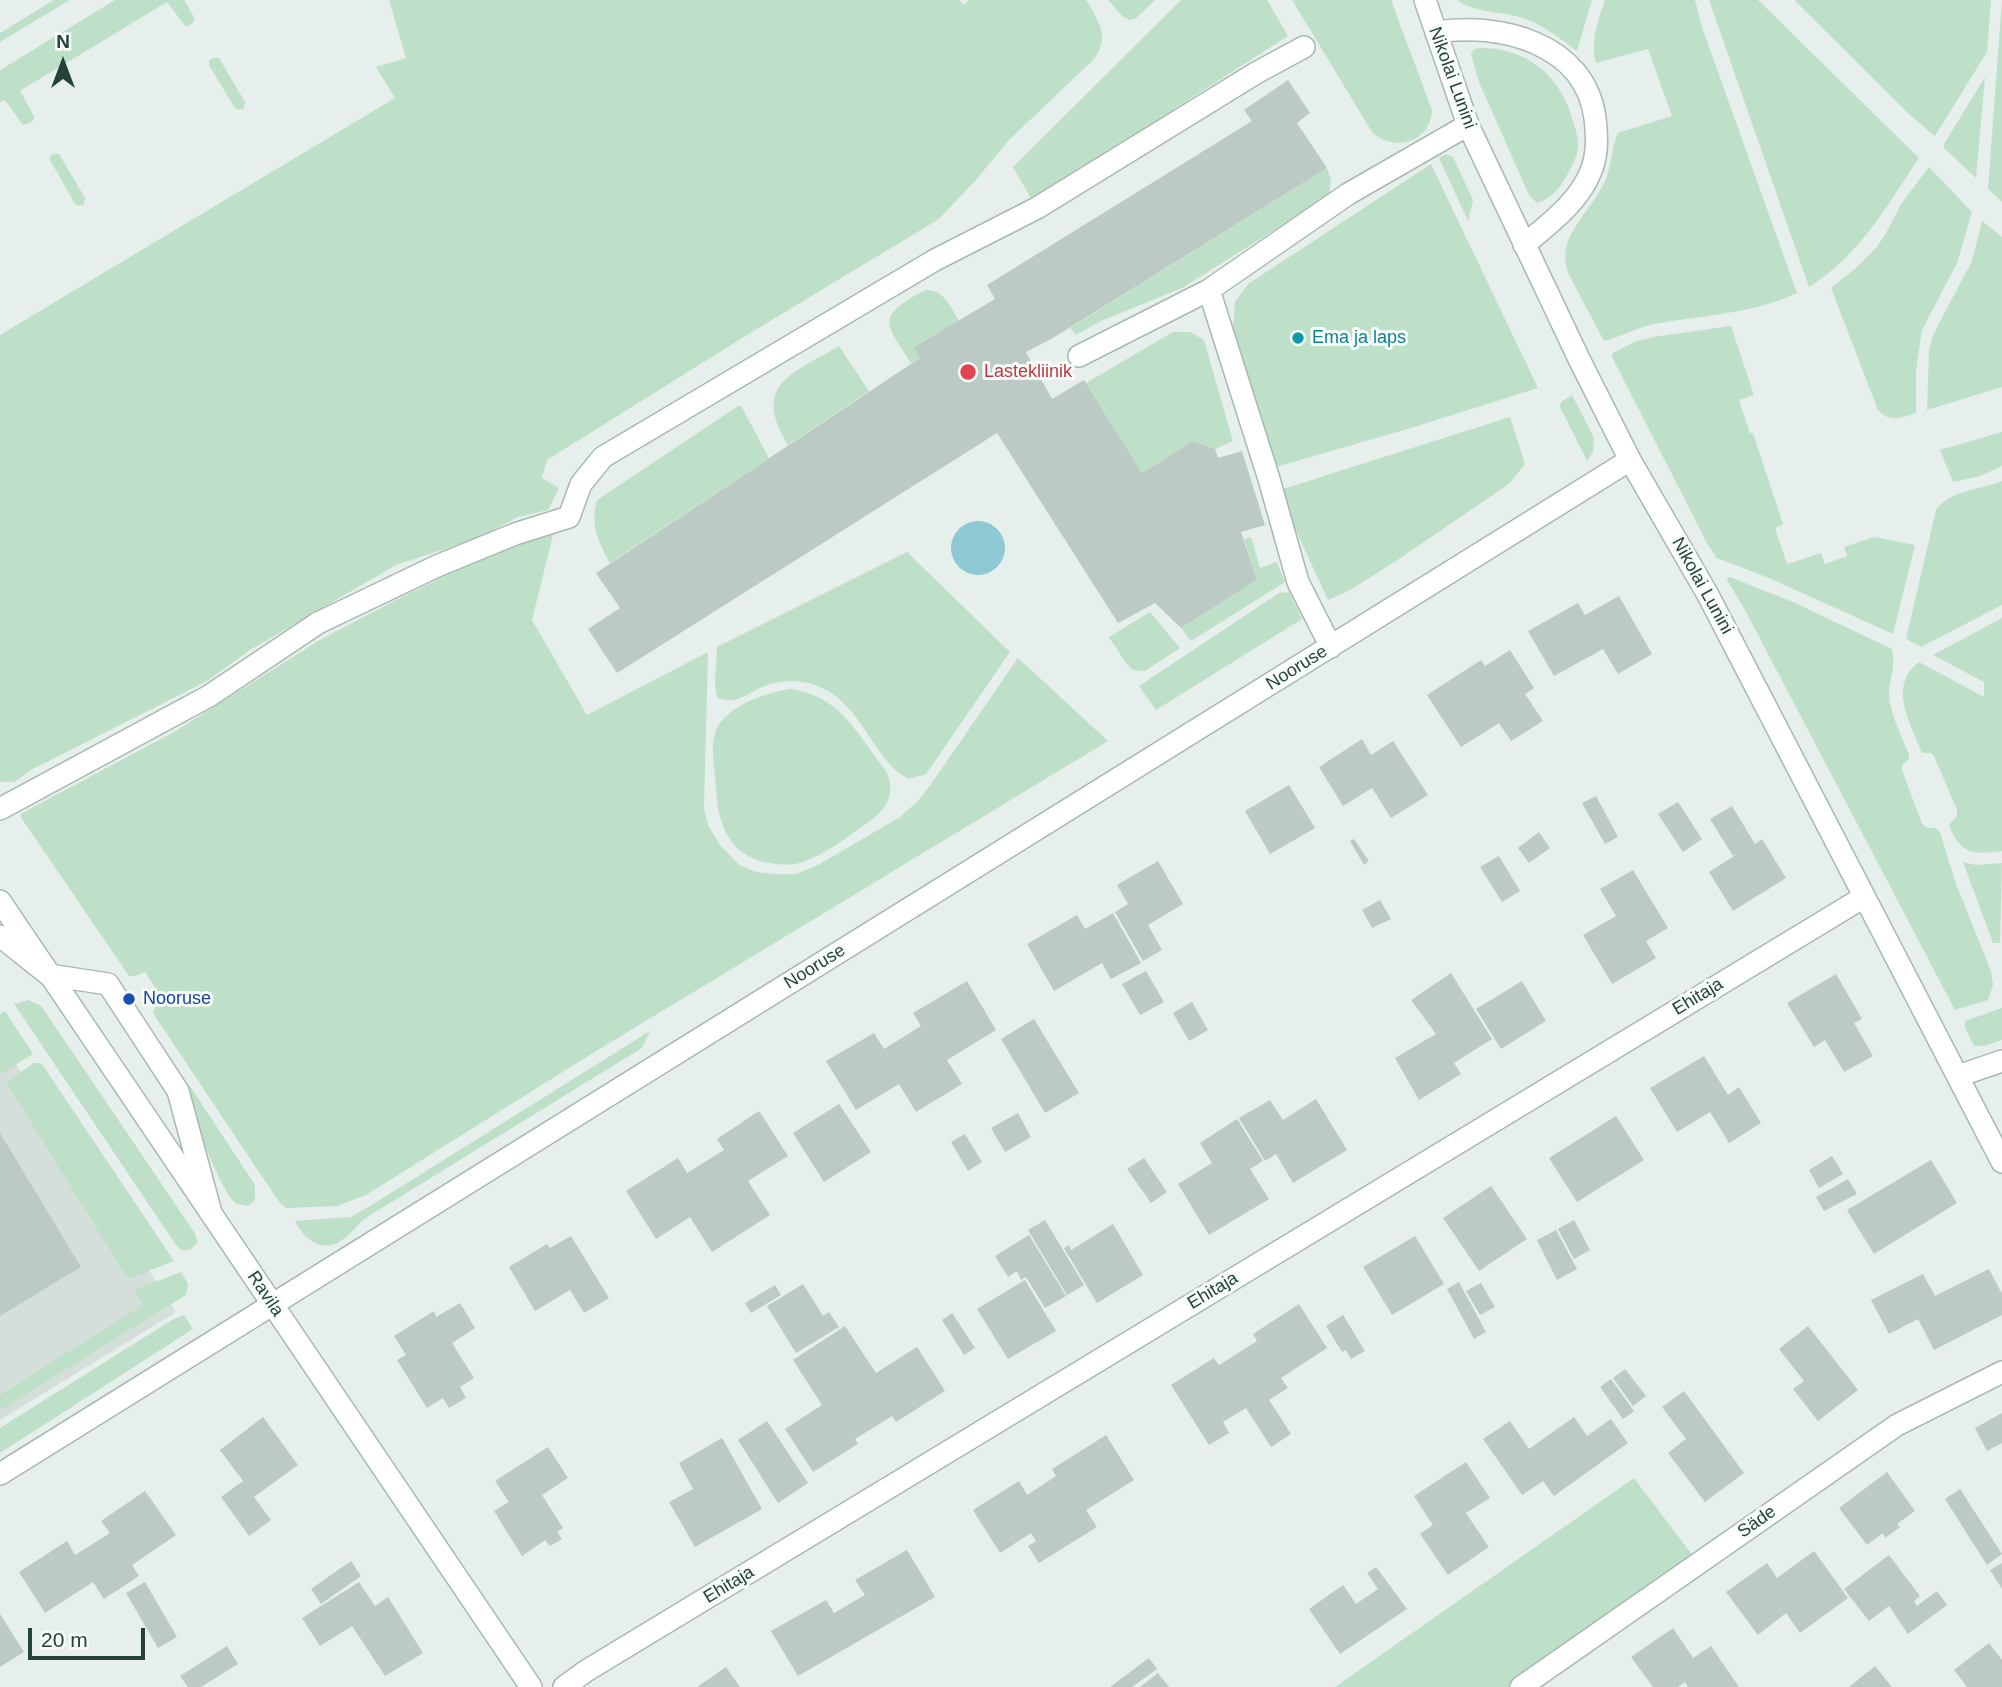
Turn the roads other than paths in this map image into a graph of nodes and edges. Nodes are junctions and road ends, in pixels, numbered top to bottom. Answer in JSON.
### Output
{"nodes":[{"id":1,"x":1425,"y":0,"type":"edge"},
{"id":2,"x":1436,"y":32,"type":"junction"},
{"id":3,"x":1304,"y":47,"type":"dead end"},
{"id":4,"x":1468,"y":125,"type":"junction"},
{"id":5,"x":1524,"y":245,"type":"junction"},
{"id":6,"x":1209,"y":290,"type":"junction"},
{"id":7,"x":1079,"y":356,"type":"dead end"},
{"id":8,"x":1630,"y":460,"type":"junction"},
{"id":9,"x":1331,"y":647,"type":"junction"},
{"id":10,"x":0,"y":809,"type":"edge"},
{"id":11,"x":1864,"y":897,"type":"junction"},
{"id":12,"x":0,"y":901,"type":"edge"},
{"id":13,"x":0,"y":936,"type":"edge"},
{"id":14,"x":49,"y":975,"type":"junction"},
{"id":15,"x":2002,"y":1061,"type":"edge"},
{"id":16,"x":1958,"y":1076,"type":"junction"},
{"id":17,"x":2002,"y":1162,"type":"edge"},
{"id":18,"x":212,"y":1215,"type":"junction"},
{"id":19,"x":273,"y":1305,"type":"junction"},
{"id":20,"x":2002,"y":1372,"type":"edge"},
{"id":21,"x":0,"y":1474,"type":"edge"},
{"id":22,"x":531,"y":1687,"type":"edge"},
{"id":23,"x":564,"y":1687,"type":"edge"},
{"id":24,"x":1521,"y":1687,"type":"edge"}],
"edges":[{"from":1,"to":2,"type":"street","name":"Nikolai Lunini"},
{"from":2,"to":4,"type":"street","name":"Nikolai Lunini"},
{"from":2,"to":5,"type":"street"},
{"from":3,"to":10,"type":"street"},
{"from":4,"to":5,"type":"street","name":"Nikolai Lunini"},
{"from":4,"to":6,"type":"street"},
{"from":5,"to":8,"type":"street","name":"Nikolai Lunini"},
{"from":6,"to":7,"type":"street"},
{"from":6,"to":9,"type":"street"},
{"from":8,"to":9,"type":"street","name":"Nooruse"},
{"from":8,"to":11,"type":"street","name":"Nikolai Lunini"},
{"from":9,"to":19,"type":"street","name":"Nooruse"},
{"from":11,"to":16,"type":"street","name":"Nikolai Lunini"},
{"from":11,"to":23,"type":"street","name":"Ehitaja"},
{"from":12,"to":14,"type":"street","name":"Ravila"},
{"from":13,"to":14,"type":"street"},
{"from":14,"to":18,"type":"street","name":"Ravila"},
{"from":14,"to":18,"type":"street"},
{"from":15,"to":16,"type":"street"},
{"from":16,"to":17,"type":"street","name":"Nikolai Lunini"},
{"from":18,"to":19,"type":"street","name":"Ravila"},
{"from":19,"to":21,"type":"street","name":"Nooruse"},
{"from":19,"to":22,"type":"street","name":"Ravila"},
{"from":20,"to":24,"type":"street","name":"Säde"}]}
